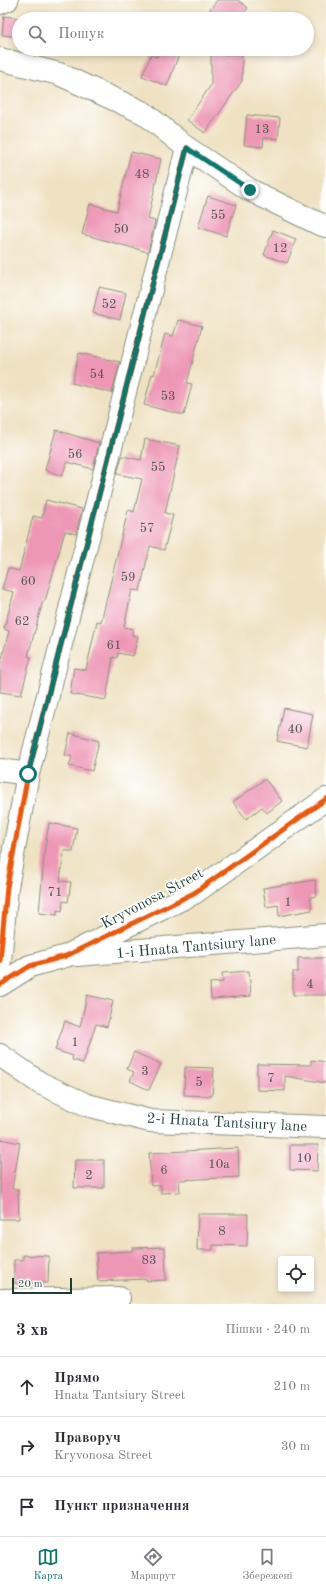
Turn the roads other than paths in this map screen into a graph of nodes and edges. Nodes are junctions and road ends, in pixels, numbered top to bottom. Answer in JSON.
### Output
{"nodes":[{"id":1,"x":7,"y":0,"type":"edge"},
{"id":2,"x":0,"y":3,"type":"edge"},
{"id":3,"x":0,"y":59,"type":"edge"},
{"id":4,"x":187,"y":148,"type":"junction"},
{"id":5,"x":326,"y":226,"type":"edge"},
{"id":6,"x":0,"y":770,"type":"edge"},
{"id":7,"x":28,"y":774,"type":"junction"},
{"id":8,"x":326,"y":799,"type":"edge"},
{"id":9,"x":326,"y":935,"type":"edge"},
{"id":10,"x":66,"y":956,"type":"junction"},
{"id":11,"x":0,"y":961,"type":"edge"},
{"id":12,"x":0,"y":985,"type":"edge"},
{"id":13,"x":0,"y":1046,"type":"edge"},
{"id":14,"x":0,"y":1055,"type":"edge"},
{"id":15,"x":326,"y":1127,"type":"edge"},
{"id":16,"x":119,"y":1298,"type":"dead end"},
{"id":17,"x":0,"y":1300,"type":"edge"}],
"edges":[{"from":1,"to":2,"type":"street"},
{"from":3,"to":4,"type":"street"},
{"from":4,"to":5,"type":"street"},
{"from":4,"to":7,"type":"street"},
{"from":6,"to":7,"type":"street"},
{"from":7,"to":11,"type":"street"},
{"from":8,"to":10,"type":"street","name":"Kryvonosa Street"},
{"from":9,"to":10,"type":"street","name":"1-i Hnata Tantsiury lane"},
{"from":10,"to":12,"type":"street","name":"Kryvonosa Street"},
{"from":13,"to":14,"type":"street"},
{"from":14,"to":15,"type":"street","name":"2-i Hnata Tantsiury lane"},
{"from":16,"to":17,"type":"street"}]}
